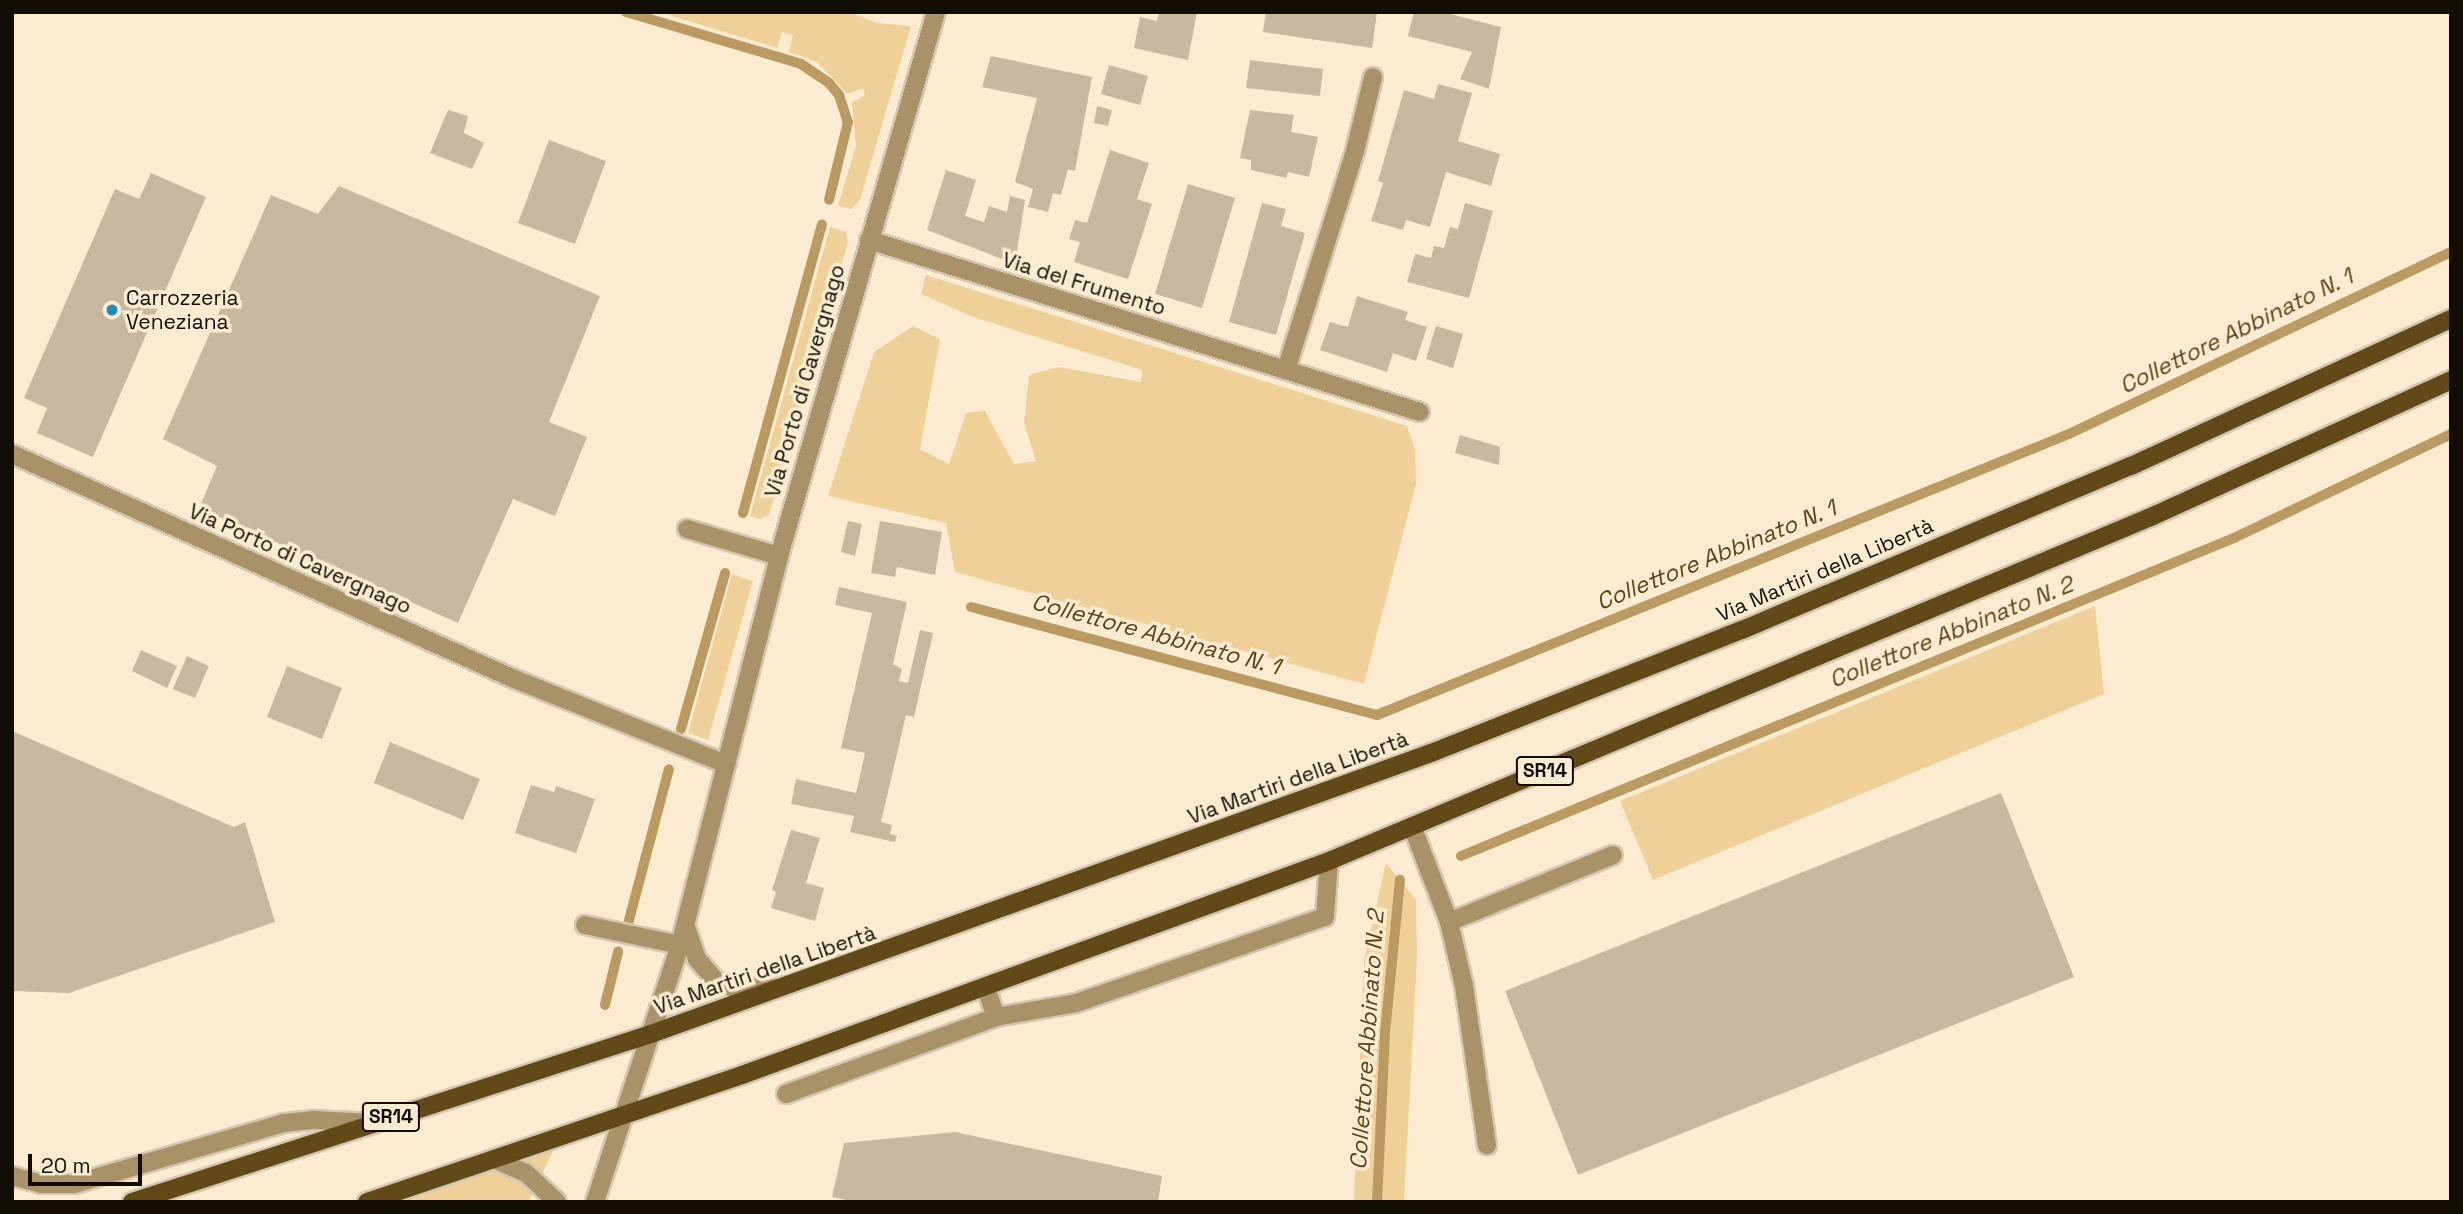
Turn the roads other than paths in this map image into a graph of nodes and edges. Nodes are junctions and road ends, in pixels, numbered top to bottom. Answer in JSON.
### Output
{"nodes":[{"id":1,"x":936,"y":12,"type":"edge"},
{"id":2,"x":1373,"y":77,"type":"dead end"},
{"id":3,"x":869,"y":240,"type":"junction"},
{"id":4,"x":2451,"y":319,"type":"edge"},
{"id":5,"x":1286,"y":370,"type":"junction"},
{"id":6,"x":2451,"y":380,"type":"edge"},
{"id":7,"x":1420,"y":412,"type":"dead end"},
{"id":8,"x":12,"y":454,"type":"edge"},
{"id":9,"x":687,"y":529,"type":"dead end"},
{"id":10,"x":779,"y":556,"type":"junction"},
{"id":11,"x":726,"y":764,"type":"junction"},
{"id":12,"x":1412,"y":826,"type":"junction"},
{"id":13,"x":1613,"y":855,"type":"dead end"},
{"id":14,"x":1329,"y":861,"type":"junction"},
{"id":15,"x":1449,"y":922,"type":"junction"},
{"id":16,"x":584,"y":925,"type":"dead end"},
{"id":17,"x":685,"y":926,"type":"junction"},
{"id":18,"x":680,"y":945,"type":"junction"},
{"id":19,"x":805,"y":980,"type":"junction"},
{"id":20,"x":986,"y":988,"type":"junction"},
{"id":21,"x":996,"y":1017,"type":"junction"},
{"id":22,"x":651,"y":1034,"type":"junction"},
{"id":23,"x":786,"y":1094,"type":"dead end"},
{"id":24,"x":622,"y":1117,"type":"junction"},
{"id":25,"x":373,"y":1123,"type":"junction"},
{"id":26,"x":1487,"y":1145,"type":"dead end"},
{"id":27,"x":495,"y":1159,"type":"junction"},
{"id":28,"x":12,"y":1176,"type":"edge"},
{"id":29,"x":132,"y":1202,"type":"edge"},
{"id":30,"x":367,"y":1202,"type":"edge"},
{"id":31,"x":557,"y":1202,"type":"edge"},
{"id":32,"x":595,"y":1202,"type":"edge"}],
"edges":[{"from":1,"to":3,"type":"street","name":"Via Porto di Cavergnago"},
{"from":2,"to":5,"type":"street"},
{"from":3,"to":5,"type":"street","name":"Via del Frumento"},
{"from":3,"to":10,"type":"street","name":"Via Porto di Cavergnago"},
{"from":4,"to":19,"type":"main road","name":"Via Martiri della Libertà","number":"SR14"},
{"from":5,"to":7,"type":"street","name":"Via del Frumento"},
{"from":6,"to":12,"type":"main road","number":"SR14"},
{"from":8,"to":11,"type":"street","name":"Via Porto di Cavergnago"},
{"from":9,"to":10,"type":"street"},
{"from":10,"to":11,"type":"street","name":"Via Porto di Cavergnago"},
{"from":11,"to":17,"type":"street","name":"Via Porto di Cavergnago"},
{"from":12,"to":14,"type":"main road","number":"SR14"},
{"from":12,"to":15,"type":"street"},
{"from":13,"to":15,"type":"street"},
{"from":14,"to":20,"type":"main road","number":"SR14"},
{"from":14,"to":21,"type":"street"},
{"from":15,"to":26,"type":"street"},
{"from":16,"to":18,"type":"street"},
{"from":17,"to":18,"type":"street","name":"Via Porto di Cavergnago"},
{"from":17,"to":19,"type":"street"},
{"from":18,"to":22,"type":"street","name":"Via Porto di Cavergnago"},
{"from":19,"to":22,"type":"main road","name":"Via Martiri della Libertà","number":"SR14"},
{"from":20,"to":21,"type":"street"},
{"from":20,"to":24,"type":"main road","number":"SR14"},
{"from":21,"to":23,"type":"street"},
{"from":22,"to":24,"type":"street","name":"Via Porto di Cavergnago"},
{"from":22,"to":25,"type":"main road","name":"Via Martiri della Libertà","number":"SR14"},
{"from":24,"to":27,"type":"main road","number":"SR14"},
{"from":24,"to":32,"type":"street","name":"Via Porto di Cavergnago"},
{"from":25,"to":28,"type":"street"},
{"from":25,"to":29,"type":"main road","name":"Via Martiri della Libertà","number":"SR14"},
{"from":27,"to":30,"type":"main road","number":"SR14"},
{"from":27,"to":31,"type":"street"}]}
